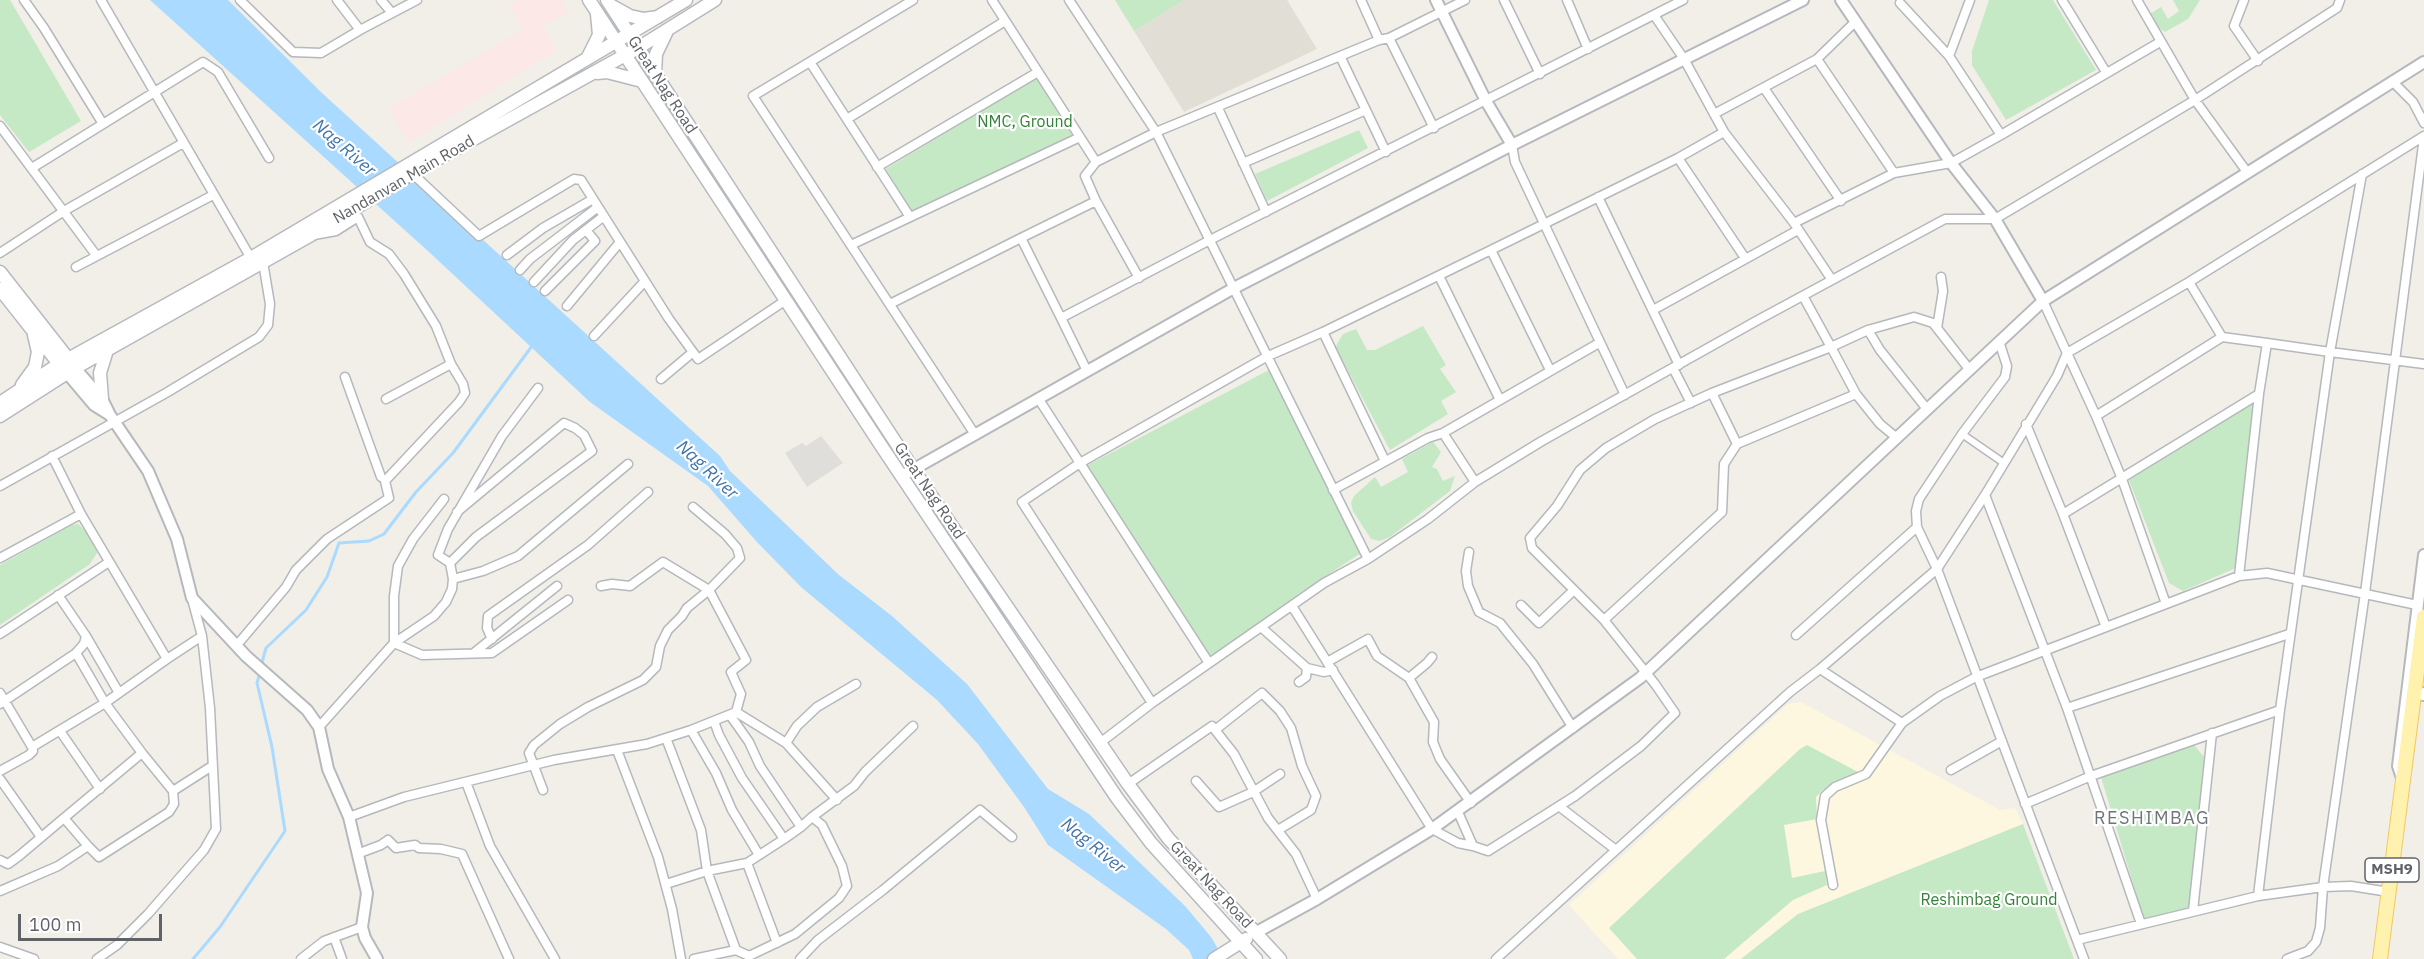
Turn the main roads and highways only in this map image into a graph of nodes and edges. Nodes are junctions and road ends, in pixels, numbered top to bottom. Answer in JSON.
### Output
{"nodes":[{"id":1,"x":590,"y":0,"type":"edge"},
{"id":2,"x":686,"y":0,"type":"edge"},
{"id":3,"x":715,"y":0,"type":"edge"},
{"id":4,"x":609,"y":3,"type":"edge"},
{"id":5,"x":597,"y":13,"type":"junction"},
{"id":6,"x":658,"y":17,"type":"junction"},
{"id":7,"x":667,"y":30,"type":"junction"},
{"id":8,"x":630,"y":35,"type":"junction"},
{"id":9,"x":617,"y":42,"type":"junction"},
{"id":10,"x":638,"y":48,"type":"junction"},
{"id":11,"x":626,"y":55,"type":"junction"},
{"id":12,"x":586,"y":61,"type":"junction"},
{"id":13,"x":594,"y":73,"type":"junction"},
{"id":14,"x":655,"y":74,"type":"junction"},
{"id":15,"x":642,"y":81,"type":"junction"},
{"id":16,"x":414,"y":169,"type":"junction"},
{"id":17,"x":359,"y":200,"type":"junction"},
{"id":18,"x":257,"y":262,"type":"junction"},
{"id":19,"x":0,"y":272,"type":"edge"},
{"id":20,"x":0,"y":289,"type":"edge"},
{"id":21,"x":33,"y":330,"type":"junction"},
{"id":22,"x":107,"y":350,"type":"junction"},
{"id":23,"x":68,"y":366,"type":"junction"},
{"id":24,"x":18,"y":391,"type":"junction"},
{"id":25,"x":102,"y":399,"type":"road end"},
{"id":26,"x":0,"y":403,"type":"edge"},
{"id":27,"x":0,"y":416,"type":"edge"},
{"id":28,"x":908,"y":472,"type":"junction"},
{"id":29,"x":2420,"y":611,"type":"edge"},
{"id":30,"x":2424,"y":691,"type":"edge"},
{"id":31,"x":2401,"y":833,"type":"junction"},
{"id":32,"x":1255,"y":933,"type":"junction"},
{"id":33,"x":1235,"y":946,"type":"junction"},
{"id":34,"x":1214,"y":959,"type":"edge"},
{"id":35,"x":1256,"y":959,"type":"edge"},
{"id":36,"x":1280,"y":959,"type":"edge"},
{"id":37,"x":2380,"y":959,"type":"edge"},
{"id":38,"x":2389,"y":959,"type":"edge"}],
"edges":[{"from":1,"to":5,"type":"main road","name":"Great Nag Road"},
{"from":2,"to":6,"type":"main road"},
{"from":3,"to":7,"type":"main road","name":"Nandanvan Main Road"},
{"from":4,"to":6,"type":"main road"},
{"from":4,"to":8,"type":"main road","name":"Great Nag Road"},
{"from":5,"to":9,"type":"main road","name":"Great Nag Road"},
{"from":5,"to":12,"type":"main road"},
{"from":6,"to":8,"type":"main road"},
{"from":7,"to":10,"type":"main road","name":"Nandanvan Main Road"},
{"from":7,"to":14,"type":"main road"},
{"from":8,"to":9,"type":"main road"},
{"from":8,"to":10,"type":"main road","name":"Great Nag Road"},
{"from":9,"to":11,"type":"main road","name":"Great Nag Road"},
{"from":9,"to":12,"type":"main road"},
{"from":10,"to":11,"type":"main road","name":"Nandanvan Main Road"},
{"from":10,"to":14,"type":"main road","name":"Great Nag Road"},
{"from":11,"to":13,"type":"main road","name":"Nandanvan Main Road"},
{"from":11,"to":15,"type":"main road","name":"Great Nag Road"},
{"from":12,"to":16,"type":"main road"},
{"from":13,"to":15,"type":"main road"},
{"from":13,"to":16,"type":"main road","name":"Nandanvan Main Road"},
{"from":14,"to":28,"type":"main road","name":"Great Nag Road"},
{"from":15,"to":28,"type":"main road","name":"Great Nag Road"},
{"from":16,"to":17,"type":"main road","name":"Nandanvan Main Road"},
{"from":17,"to":18,"type":"main road"},
{"from":17,"to":18,"type":"main road","name":"Nandanvan Main Road"},
{"from":18,"to":22,"type":"main road","name":"Nandanvan Main Road"},
{"from":18,"to":23,"type":"main road"},
{"from":19,"to":23,"type":"main road"},
{"from":20,"to":21,"type":"main road"},
{"from":21,"to":23,"type":"main road"},
{"from":21,"to":24,"type":"main road"},
{"from":22,"to":23,"type":"main road","name":"Nandanvan Main Road"},
{"from":22,"to":25,"type":"main road"},
{"from":23,"to":24,"type":"main road"},
{"from":23,"to":27,"type":"main road","name":"Nandanvan Main Road"},
{"from":24,"to":26,"type":"main road"},
{"from":28,"to":32,"type":"main road","name":"Great Nag Road"},
{"from":28,"to":33,"type":"main road","name":"Great Nag Road"},
{"from":29,"to":31,"type":"main road","number":"MSH9"},
{"from":30,"to":31,"type":"main road"},
{"from":31,"to":37,"type":"main road","number":"MSH9"},
{"from":31,"to":38,"type":"main road"},
{"from":32,"to":33,"type":"main road"},
{"from":32,"to":36,"type":"main road","name":"Great Nag Road"},
{"from":33,"to":34,"type":"main road"},
{"from":33,"to":35,"type":"main road","name":"Great Nag Road"}]}
